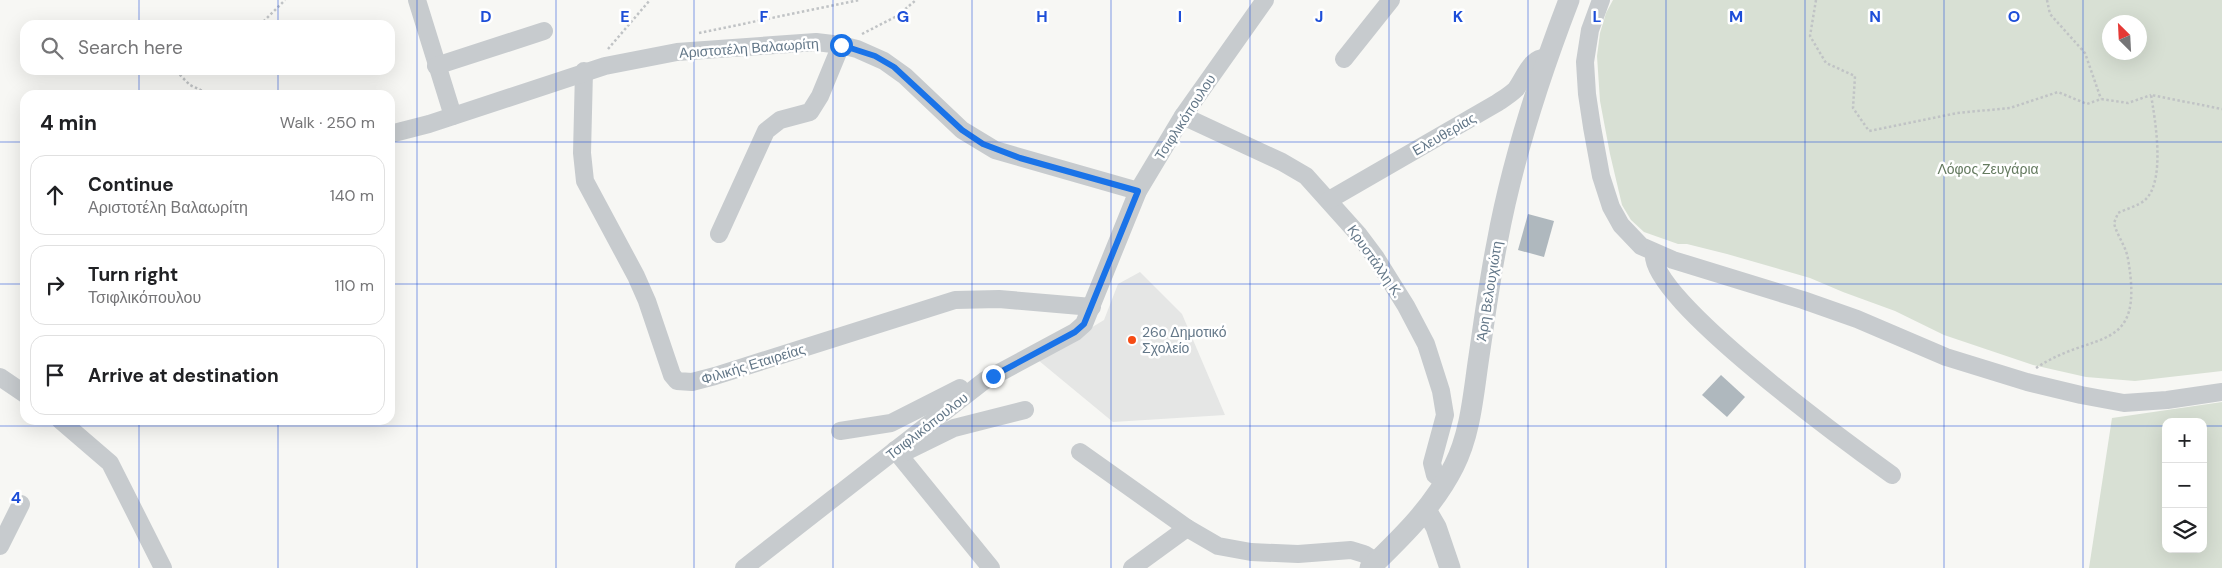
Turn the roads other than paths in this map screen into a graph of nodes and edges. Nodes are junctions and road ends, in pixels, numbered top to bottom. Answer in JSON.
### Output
{"nodes":[{"id":1,"x":417,"y":0,"type":"edge"},
{"id":2,"x":1265,"y":0,"type":"edge"},
{"id":3,"x":1391,"y":0,"type":"edge"},
{"id":4,"x":1569,"y":0,"type":"edge"},
{"id":5,"x":1600,"y":0,"type":"edge"},
{"id":6,"x":544,"y":31,"type":"dead end"},
{"id":7,"x":841,"y":45,"type":"junction"},
{"id":8,"x":1548,"y":58,"type":"junction"},
{"id":9,"x":1344,"y":59,"type":"dead end"},
{"id":10,"x":436,"y":66,"type":"junction"},
{"id":11,"x":584,"y":71,"type":"junction"},
{"id":12,"x":453,"y":116,"type":"junction"},
{"id":13,"x":1183,"y":116,"type":"junction"},
{"id":14,"x":395,"y":133,"type":"edge"},
{"id":15,"x":1138,"y":191,"type":"junction"},
{"id":16,"x":1329,"y":200,"type":"junction"},
{"id":17,"x":719,"y":234,"type":"dead end"},
{"id":18,"x":1654,"y":253,"type":"junction"},
{"id":19,"x":1092,"y":307,"type":"junction"},
{"id":20,"x":993,"y":376,"type":"junction"},
{"id":21,"x":0,"y":377,"type":"edge"},
{"id":22,"x":20,"y":391,"type":"edge"},
{"id":23,"x":2222,"y":392,"type":"edge"},
{"id":24,"x":1025,"y":410,"type":"dead end"},
{"id":25,"x":66,"y":425,"type":"edge"},
{"id":26,"x":840,"y":430,"type":"dead end"},
{"id":27,"x":895,"y":450,"type":"junction"},
{"id":28,"x":1080,"y":452,"type":"dead end"},
{"id":29,"x":1892,"y":475,"type":"dead end"},
{"id":30,"x":1445,"y":482,"type":"junction"},
{"id":31,"x":21,"y":504,"type":"dead end"},
{"id":32,"x":1426,"y":510,"type":"junction"},
{"id":33,"x":1187,"y":528,"type":"junction"},
{"id":34,"x":0,"y":546,"type":"edge"},
{"id":35,"x":1373,"y":565,"type":"edge"},
{"id":36,"x":163,"y":568,"type":"edge"},
{"id":37,"x":744,"y":568,"type":"edge"},
{"id":38,"x":991,"y":568,"type":"edge"},
{"id":39,"x":1132,"y":568,"type":"edge"},
{"id":40,"x":1450,"y":568,"type":"edge"}],
"edges":[{"from":1,"to":10,"type":"street"},
{"from":2,"to":13,"type":"street","name":"Τσιφλικόπουλου"},
{"from":3,"to":9,"type":"street"},
{"from":4,"to":8,"type":"street","name":"Άρη Βελουχιώτη"},
{"from":5,"to":18,"type":"street"},
{"from":6,"to":10,"type":"street"},
{"from":7,"to":11,"type":"street","name":"Αριστοτέλη Βαλαωρίτη"},
{"from":7,"to":15,"type":"street","name":"Αριστοτέλη Βαλαωρίτη"},
{"from":7,"to":17,"type":"street"},
{"from":8,"to":16,"type":"street","name":"Ελευθερίας"},
{"from":8,"to":30,"type":"street","name":"Άρη Βελουχιώτη"},
{"from":10,"to":12,"type":"street"},
{"from":11,"to":12,"type":"street","name":"Αριστοτέλη Βαλαωρίτη"},
{"from":11,"to":19,"type":"street","name":"Φιλικής Εταιρείας"},
{"from":12,"to":14,"type":"street","name":"Αριστοτέλη Βαλαωρίτη"},
{"from":13,"to":15,"type":"street","name":"Τσιφλικόπουλου"},
{"from":13,"to":16,"type":"street","name":"Κρυστάλλη Κ."},
{"from":15,"to":19,"type":"street","name":"Τσιφλικόπουλου"},
{"from":16,"to":30,"type":"street","name":"Κρυστάλλη Κ."},
{"from":18,"to":23,"type":"street"},
{"from":18,"to":29,"type":"street"},
{"from":19,"to":20,"type":"street","name":"Τσιφλικόπουλου"},
{"from":20,"to":26,"type":"street"},
{"from":20,"to":27,"type":"street","name":"Τσιφλικόπουλου"},
{"from":21,"to":22,"type":"street"},
{"from":24,"to":27,"type":"street"},
{"from":25,"to":36,"type":"street"},
{"from":27,"to":37,"type":"street","name":"Τσιφλικόπουλου"},
{"from":27,"to":38,"type":"street"},
{"from":28,"to":33,"type":"street"},
{"from":30,"to":32,"type":"street","name":"Άρη Βελουχιώτη"},
{"from":31,"to":34,"type":"street"},
{"from":32,"to":35,"type":"street","name":"Άρη Βελουχιώτη"},
{"from":32,"to":40,"type":"street"},
{"from":33,"to":35,"type":"street"},
{"from":33,"to":39,"type":"street"}]}
